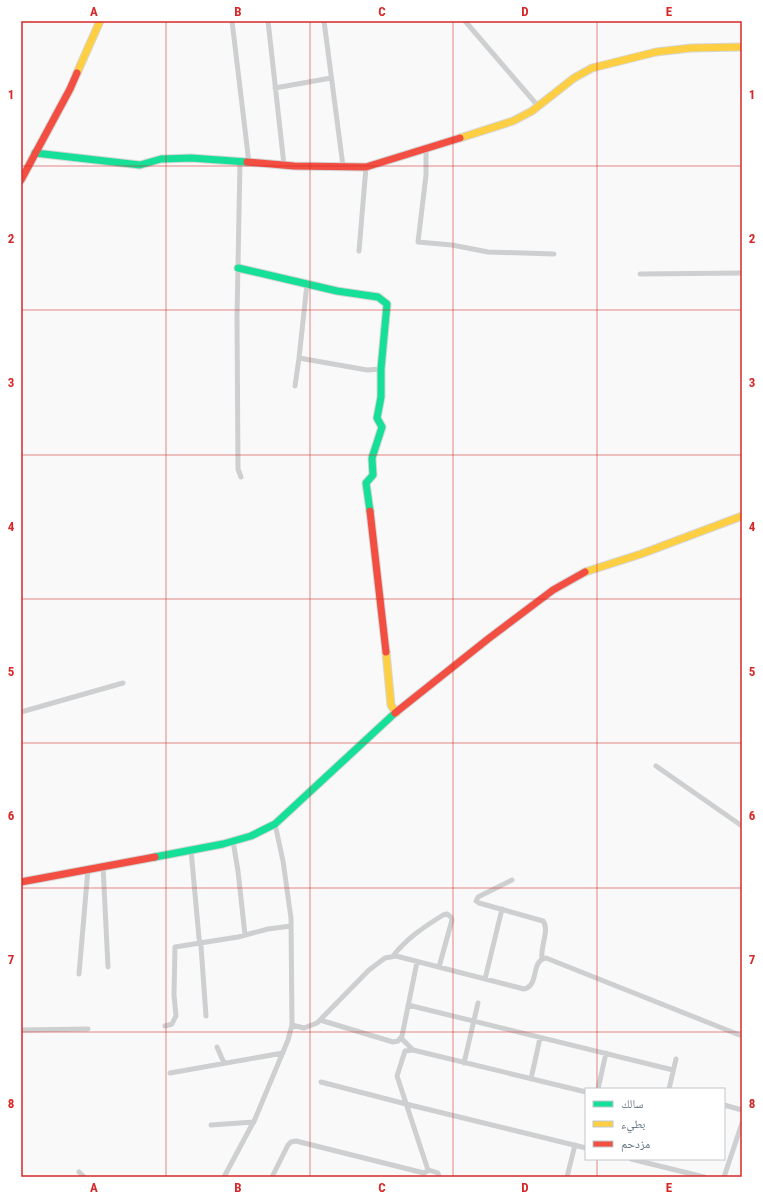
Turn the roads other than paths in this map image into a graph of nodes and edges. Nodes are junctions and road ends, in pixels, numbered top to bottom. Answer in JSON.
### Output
{"nodes":[{"id":1,"x":100,"y":21,"type":"edge"},
{"id":2,"x":232,"y":21,"type":"edge"},
{"id":3,"x":268,"y":21,"type":"edge"},
{"id":4,"x":324,"y":21,"type":"edge"},
{"id":5,"x":465,"y":21,"type":"edge"},
{"id":6,"x":742,"y":47,"type":"edge"},
{"id":7,"x":331,"y":78,"type":"junction"},
{"id":8,"x":275,"y":88,"type":"junction"},
{"id":9,"x":538,"y":106,"type":"junction"},
{"id":10,"x":426,"y":148,"type":"junction"},
{"id":11,"x":35,"y":153,"type":"junction"},
{"id":12,"x":240,"y":162,"type":"junction"},
{"id":13,"x":249,"y":163,"type":"junction"},
{"id":14,"x":284,"y":165,"type":"junction"},
{"id":15,"x":343,"y":166,"type":"junction"},
{"id":16,"x":366,"y":167,"type":"junction"},
{"id":17,"x":21,"y":180,"type":"edge"},
{"id":18,"x":359,"y":251,"type":"dead end"},
{"id":19,"x":554,"y":254,"type":"dead end"},
{"id":20,"x":238,"y":268,"type":"junction"},
{"id":21,"x":742,"y":273,"type":"edge"},
{"id":22,"x":640,"y":274,"type":"dead end"},
{"id":23,"x":307,"y":284,"type":"junction"},
{"id":24,"x":299,"y":358,"type":"junction"},
{"id":25,"x":381,"y":370,"type":"junction"},
{"id":26,"x":295,"y":386,"type":"dead end"},
{"id":27,"x":241,"y":478,"type":"dead end"},
{"id":28,"x":742,"y":516,"type":"edge"},
{"id":29,"x":123,"y":683,"type":"dead end"},
{"id":30,"x":21,"y":712,"type":"edge"},
{"id":31,"x":396,"y":713,"type":"junction"},
{"id":32,"x":656,"y":766,"type":"dead end"},
{"id":33,"x":275,"y":824,"type":"junction"},
{"id":34,"x":742,"y":824,"type":"edge"},
{"id":35,"x":233,"y":841,"type":"junction"},
{"id":36,"x":191,"y":850,"type":"junction"},
{"id":37,"x":103,"y":866,"type":"junction"},
{"id":38,"x":88,"y":869,"type":"junction"},
{"id":39,"x":512,"y":880,"type":"dead end"},
{"id":40,"x":21,"y":882,"type":"edge"},
{"id":41,"x":502,"y":909,"type":"junction"},
{"id":42,"x":291,"y":926,"type":"junction"},
{"id":43,"x":245,"y":935,"type":"junction"},
{"id":44,"x":200,"y":942,"type":"junction"},
{"id":45,"x":393,"y":956,"type":"junction"},
{"id":46,"x":542,"y":959,"type":"junction"},
{"id":47,"x":418,"y":962,"type":"junction"},
{"id":48,"x":108,"y":967,"type":"dead end"},
{"id":49,"x":439,"y":967,"type":"junction"},
{"id":50,"x":79,"y":974,"type":"dead end"},
{"id":51,"x":485,"y":978,"type":"junction"},
{"id":52,"x":478,"y":1003,"type":"dead end"},
{"id":53,"x":408,"y":1005,"type":"junction"},
{"id":54,"x":206,"y":1016,"type":"dead end"},
{"id":55,"x":320,"y":1020,"type":"junction"},
{"id":56,"x":474,"y":1021,"type":"junction"},
{"id":57,"x":292,"y":1025,"type":"junction"},
{"id":58,"x":166,"y":1026,"type":"dead end"},
{"id":59,"x":88,"y":1029,"type":"dead end"},
{"id":60,"x":21,"y":1030,"type":"edge"},
{"id":61,"x":742,"y":1036,"type":"edge"},
{"id":62,"x":401,"y":1038,"type":"junction"},
{"id":63,"x":540,"y":1038,"type":"junction"},
{"id":64,"x":217,"y":1047,"type":"dead end"},
{"id":65,"x":413,"y":1050,"type":"junction"},
{"id":66,"x":283,"y":1053,"type":"junction"},
{"id":67,"x":606,"y":1053,"type":"junction"},
{"id":68,"x":676,"y":1059,"type":"dead end"},
{"id":69,"x":224,"y":1063,"type":"junction"},
{"id":70,"x":464,"y":1063,"type":"junction"},
{"id":71,"x":673,"y":1070,"type":"junction"},
{"id":72,"x":170,"y":1072,"type":"dead end"},
{"id":73,"x":531,"y":1079,"type":"junction"},
{"id":74,"x":321,"y":1082,"type":"dead end"},
{"id":75,"x":598,"y":1088,"type":"edge"},
{"id":76,"x":669,"y":1088,"type":"edge"},
{"id":77,"x":585,"y":1092,"type":"edge"},
{"id":78,"x":406,"y":1104,"type":"junction"},
{"id":79,"x":725,"y":1105,"type":"edge"},
{"id":80,"x":742,"y":1110,"type":"edge"},
{"id":81,"x":254,"y":1122,"type":"junction"},
{"id":82,"x":742,"y":1123,"type":"edge"},
{"id":83,"x":211,"y":1125,"type":"dead end"},
{"id":84,"x":575,"y":1145,"type":"junction"},
{"id":85,"x":585,"y":1148,"type":"edge"},
{"id":86,"x":635,"y":1160,"type":"edge"},
{"id":87,"x":78,"y":1172,"type":"dead end"},
{"id":88,"x":426,"y":1173,"type":"edge"},
{"id":89,"x":84,"y":1177,"type":"edge"},
{"id":90,"x":224,"y":1177,"type":"edge"},
{"id":91,"x":272,"y":1177,"type":"edge"},
{"id":92,"x":440,"y":1177,"type":"edge"},
{"id":93,"x":567,"y":1177,"type":"edge"},
{"id":94,"x":704,"y":1177,"type":"edge"},
{"id":95,"x":724,"y":1177,"type":"edge"}],
"edges":[{"from":1,"to":11,"type":"street"},
{"from":2,"to":13,"type":"street"},
{"from":3,"to":8,"type":"street"},
{"from":4,"to":7,"type":"street"},
{"from":5,"to":9,"type":"street"},
{"from":6,"to":9,"type":"street"},
{"from":7,"to":8,"type":"street"},
{"from":7,"to":15,"type":"street"},
{"from":8,"to":14,"type":"street"},
{"from":9,"to":10,"type":"street"},
{"from":10,"to":16,"type":"street"},
{"from":10,"to":19,"type":"street"},
{"from":11,"to":12,"type":"street"},
{"from":11,"to":17,"type":"street"},
{"from":12,"to":13,"type":"street"},
{"from":12,"to":20,"type":"street"},
{"from":13,"to":14,"type":"street"},
{"from":14,"to":15,"type":"street"},
{"from":15,"to":16,"type":"street"},
{"from":16,"to":18,"type":"street"},
{"from":20,"to":23,"type":"street"},
{"from":20,"to":27,"type":"street"},
{"from":21,"to":22,"type":"street"},
{"from":23,"to":24,"type":"street"},
{"from":23,"to":25,"type":"street"},
{"from":24,"to":25,"type":"street"},
{"from":24,"to":26,"type":"street"},
{"from":25,"to":31,"type":"street"},
{"from":28,"to":31,"type":"street"},
{"from":29,"to":30,"type":"street"},
{"from":31,"to":33,"type":"street"},
{"from":32,"to":34,"type":"street"},
{"from":33,"to":35,"type":"street"},
{"from":33,"to":42,"type":"street"},
{"from":35,"to":36,"type":"street"},
{"from":35,"to":43,"type":"street"},
{"from":36,"to":37,"type":"street"},
{"from":36,"to":44,"type":"street"},
{"from":37,"to":38,"type":"street"},
{"from":37,"to":48,"type":"street"},
{"from":38,"to":40,"type":"street"},
{"from":38,"to":50,"type":"street"},
{"from":39,"to":41,"type":"street"},
{"from":41,"to":46,"type":"street"},
{"from":41,"to":51,"type":"street"},
{"from":42,"to":43,"type":"street"},
{"from":42,"to":57,"type":"street"},
{"from":43,"to":44,"type":"street"},
{"from":44,"to":54,"type":"street"},
{"from":44,"to":58,"type":"street"},
{"from":45,"to":47,"type":"street"},
{"from":45,"to":49,"type":"street"},
{"from":45,"to":55,"type":"street"},
{"from":46,"to":51,"type":"street"},
{"from":46,"to":61,"type":"street"},
{"from":47,"to":49,"type":"street"},
{"from":47,"to":53,"type":"street"},
{"from":49,"to":51,"type":"street"},
{"from":52,"to":56,"type":"street"},
{"from":53,"to":56,"type":"street"},
{"from":53,"to":62,"type":"street"},
{"from":55,"to":57,"type":"street"},
{"from":55,"to":62,"type":"street"},
{"from":56,"to":63,"type":"street"},
{"from":56,"to":70,"type":"street"},
{"from":57,"to":66,"type":"street"},
{"from":59,"to":60,"type":"street"},
{"from":62,"to":65,"type":"street"},
{"from":63,"to":67,"type":"street"},
{"from":63,"to":73,"type":"street"},
{"from":64,"to":69,"type":"street"},
{"from":65,"to":70,"type":"street"},
{"from":65,"to":78,"type":"street"},
{"from":66,"to":69,"type":"street"},
{"from":66,"to":81,"type":"street"},
{"from":67,"to":71,"type":"street"},
{"from":67,"to":75,"type":"street"},
{"from":68,"to":71,"type":"street"},
{"from":69,"to":72,"type":"street"},
{"from":70,"to":73,"type":"street"},
{"from":71,"to":76,"type":"street"},
{"from":73,"to":77,"type":"street"},
{"from":74,"to":78,"type":"street"},
{"from":78,"to":84,"type":"street"},
{"from":78,"to":88,"type":"street"},
{"from":79,"to":80,"type":"street"},
{"from":81,"to":83,"type":"street"},
{"from":81,"to":90,"type":"street"},
{"from":82,"to":95,"type":"street"},
{"from":84,"to":85,"type":"street"},
{"from":84,"to":93,"type":"street"},
{"from":86,"to":94,"type":"street"},
{"from":87,"to":89,"type":"street"},
{"from":88,"to":91,"type":"street"},
{"from":88,"to":92,"type":"street"}]}
